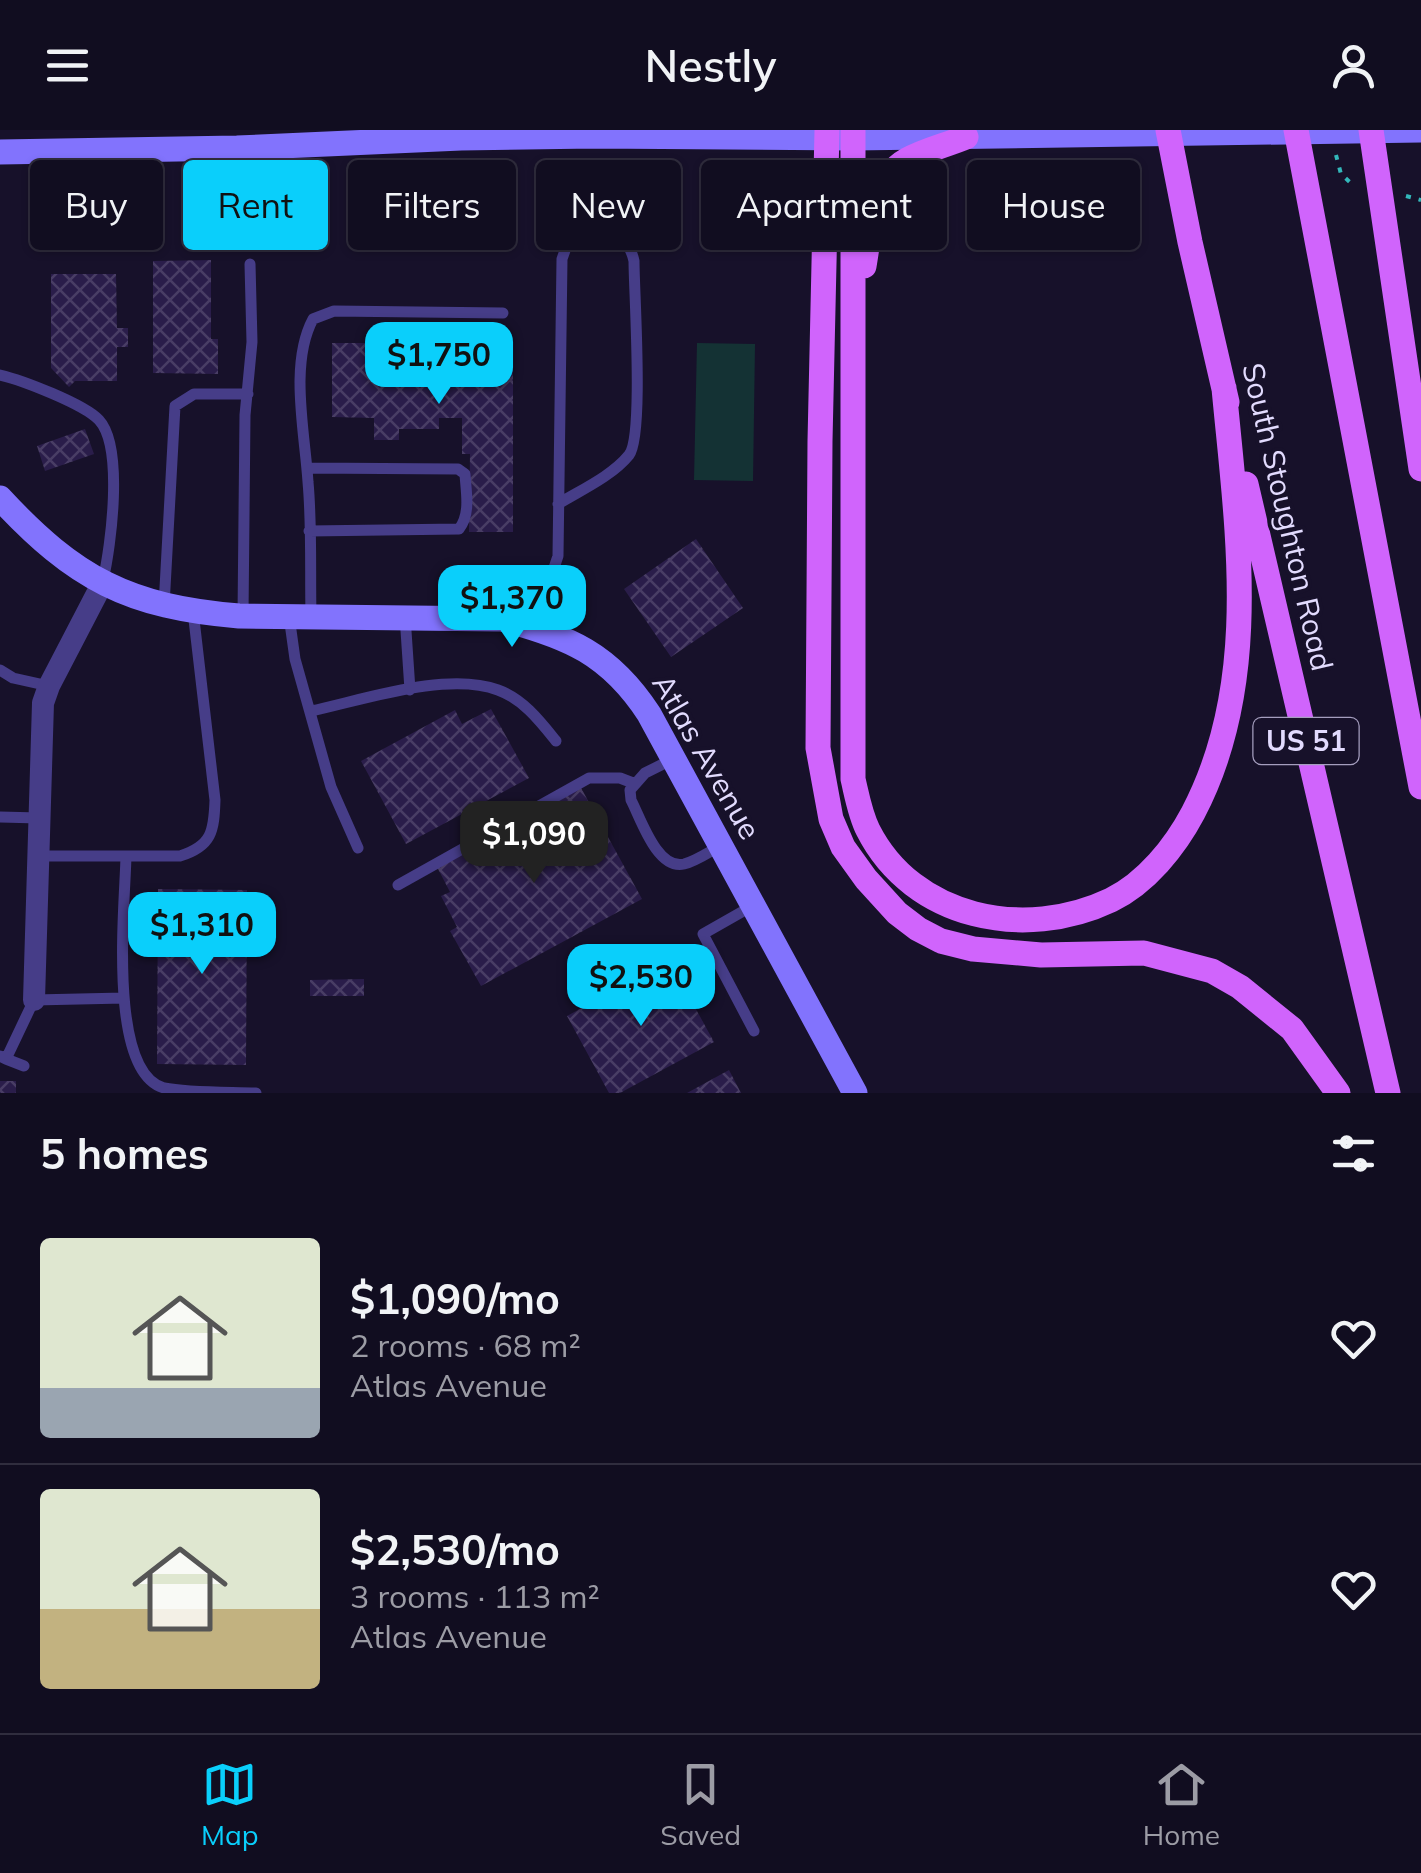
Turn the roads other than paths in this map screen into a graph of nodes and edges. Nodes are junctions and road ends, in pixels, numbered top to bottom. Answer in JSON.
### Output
{"nodes":[{"id":1,"x":1168,"y":130,"type":"edge"},
{"id":2,"x":1296,"y":130,"type":"edge"},
{"id":3,"x":1371,"y":130,"type":"edge"},
{"id":4,"x":1421,"y":130,"type":"edge"},
{"id":5,"x":826,"y":134,"type":"edge"},
{"id":6,"x":853,"y":134,"type":"edge"},
{"id":7,"x":966,"y":137,"type":"junction"},
{"id":8,"x":0,"y":152,"type":"edge"},
{"id":9,"x":250,"y":264,"type":"dead end"},
{"id":10,"x":503,"y":313,"type":"dead end"},
{"id":11,"x":852,"y":325,"type":"junction"},
{"id":12,"x":0,"y":376,"type":"edge"},
{"id":13,"x":1224,"y":388,"type":"junction"},
{"id":14,"x":248,"y":394,"type":"junction"},
{"id":15,"x":307,"y":468,"type":"junction"},
{"id":16,"x":1421,"y":470,"type":"edge"},
{"id":17,"x":0,"y":498,"type":"edge"},
{"id":18,"x":558,"y":504,"type":"junction"},
{"id":19,"x":309,"y":530,"type":"junction"},
{"id":20,"x":102,"y":584,"type":"junction"},
{"id":21,"x":164,"y":606,"type":"junction"},
{"id":22,"x":193,"y":611,"type":"junction"},
{"id":23,"x":243,"y":616,"type":"junction"},
{"id":24,"x":300,"y":616,"type":"junction"},
{"id":25,"x":405,"y":616,"type":"junction"},
{"id":26,"x":534,"y":627,"type":"junction"},
{"id":27,"x":0,"y":670,"type":"edge"},
{"id":28,"x":49,"y":686,"type":"junction"},
{"id":29,"x":410,"y":690,"type":"junction"},
{"id":30,"x":311,"y":711,"type":"junction"},
{"id":31,"x":556,"y":742,"type":"dead end"},
{"id":32,"x":673,"y":759,"type":"junction"},
{"id":33,"x":633,"y":783,"type":"junction"},
{"id":34,"x":1421,"y":786,"type":"edge"},
{"id":35,"x":0,"y":818,"type":"edge"},
{"id":36,"x":39,"y":818,"type":"junction"},
{"id":37,"x":720,"y":846,"type":"junction"},
{"id":38,"x":358,"y":848,"type":"dead end"},
{"id":39,"x":38,"y":856,"type":"junction"},
{"id":40,"x":126,"y":856,"type":"junction"},
{"id":41,"x":398,"y":885,"type":"dead end"},
{"id":42,"x":754,"y":905,"type":"junction"},
{"id":43,"x":124,"y":998,"type":"junction"},
{"id":44,"x":34,"y":1000,"type":"junction"},
{"id":45,"x":754,"y":1031,"type":"dead end"},
{"id":46,"x":3,"y":1057,"type":"edge"},
{"id":47,"x":24,"y":1066,"type":"dead end"},
{"id":48,"x":256,"y":1093,"type":"edge"},
{"id":49,"x":854,"y":1093,"type":"edge"},
{"id":50,"x":1338,"y":1093,"type":"edge"},
{"id":51,"x":1388,"y":1093,"type":"edge"}],
"edges":[{"from":1,"to":13,"type":"main road","name":"South Stoughton Road","number":"US 51"},
{"from":2,"to":34,"type":"main road"},
{"from":3,"to":16,"type":"main road"},
{"from":4,"to":7,"type":"main road"},
{"from":5,"to":6,"type":"main road"},
{"from":5,"to":8,"type":"main road"},
{"from":5,"to":50,"type":"main road"},
{"from":6,"to":7,"type":"main road"},
{"from":6,"to":11,"type":"main road"},
{"from":7,"to":11,"type":"main road"},
{"from":9,"to":14,"type":"lane"},
{"from":10,"to":15,"type":"lane"},
{"from":11,"to":13,"type":"main road"},
{"from":12,"to":20,"type":"lane"},
{"from":13,"to":51,"type":"main road","name":"South Stoughton Road","number":"US 51"},
{"from":14,"to":21,"type":"lane"},
{"from":14,"to":23,"type":"lane"},
{"from":15,"to":19,"type":"lane"},
{"from":15,"to":19,"type":"lane"},
{"from":17,"to":20,"type":"main road","name":"Atlas Avenue"},
{"from":18,"to":18,"type":"lane"},
{"from":18,"to":26,"type":"lane"},
{"from":19,"to":24,"type":"lane"},
{"from":20,"to":21,"type":"main road","name":"Atlas Avenue"},
{"from":20,"to":28,"type":"street"},
{"from":21,"to":22,"type":"main road","name":"Atlas Avenue"},
{"from":22,"to":23,"type":"main road","name":"Atlas Avenue"},
{"from":22,"to":40,"type":"lane"},
{"from":23,"to":24,"type":"main road","name":"Atlas Avenue"},
{"from":24,"to":25,"type":"main road","name":"Atlas Avenue"},
{"from":24,"to":30,"type":"lane"},
{"from":25,"to":26,"type":"main road","name":"Atlas Avenue"},
{"from":25,"to":29,"type":"lane"},
{"from":26,"to":32,"type":"main road","name":"Atlas Avenue"},
{"from":27,"to":28,"type":"lane"},
{"from":28,"to":36,"type":"street"},
{"from":29,"to":30,"type":"lane"},
{"from":29,"to":31,"type":"lane"},
{"from":30,"to":38,"type":"lane"},
{"from":32,"to":33,"type":"lane"},
{"from":32,"to":37,"type":"main road","name":"Atlas Avenue"},
{"from":33,"to":37,"type":"lane"},
{"from":33,"to":41,"type":"lane"},
{"from":35,"to":36,"type":"lane"},
{"from":36,"to":39,"type":"street"},
{"from":37,"to":42,"type":"main road","name":"Atlas Avenue"},
{"from":39,"to":40,"type":"lane"},
{"from":39,"to":44,"type":"street"},
{"from":40,"to":43,"type":"lane"},
{"from":42,"to":45,"type":"lane"},
{"from":42,"to":49,"type":"main road","name":"Atlas Avenue"},
{"from":43,"to":44,"type":"lane"},
{"from":43,"to":48,"type":"lane"},
{"from":44,"to":46,"type":"lane"},
{"from":46,"to":47,"type":"lane"}]}
